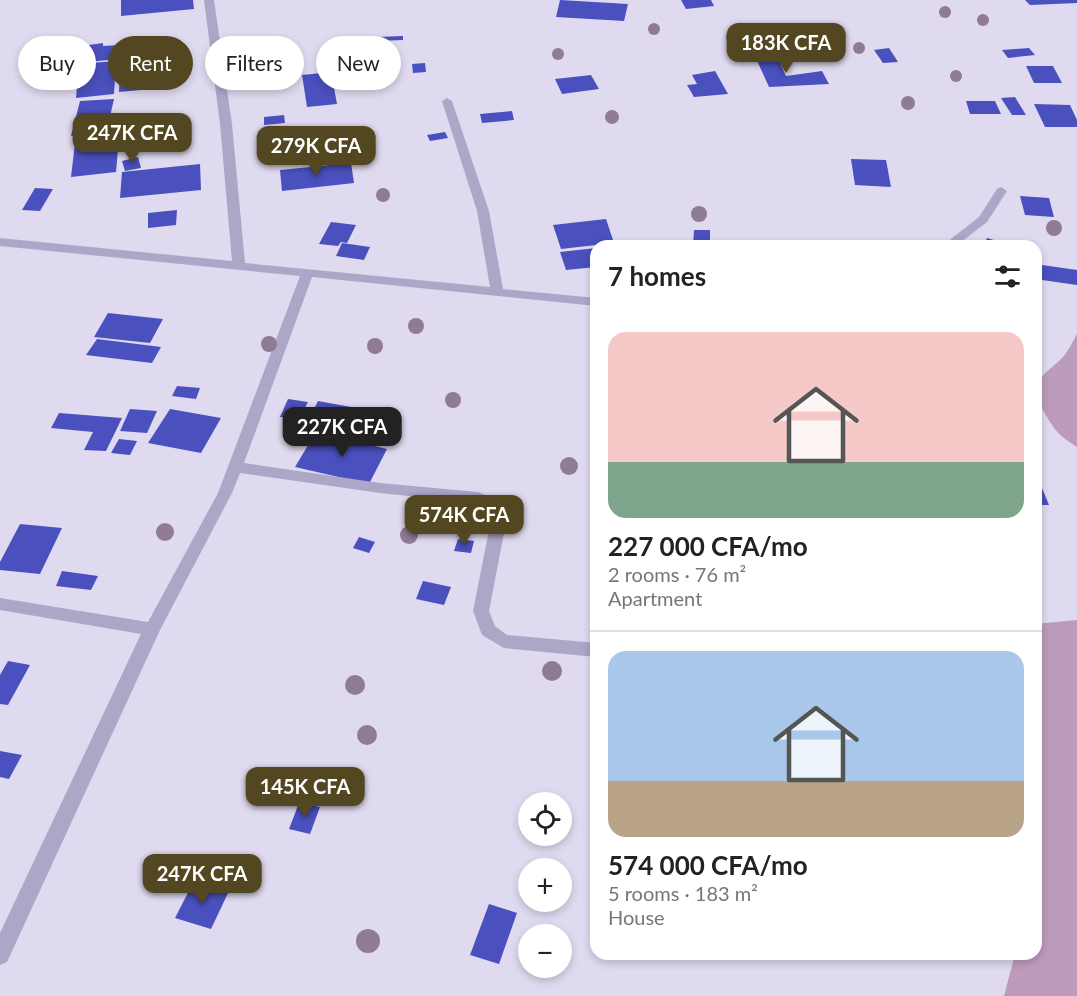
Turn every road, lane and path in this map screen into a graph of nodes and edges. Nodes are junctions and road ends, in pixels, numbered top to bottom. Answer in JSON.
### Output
{"nodes":[{"id":1,"x":209,"y":0,"type":"edge"},
{"id":2,"x":447,"y":101,"type":"dead end"},
{"id":3,"x":1001,"y":191,"type":"dead end"},
{"id":4,"x":956,"y":240,"type":"edge"},
{"id":5,"x":0,"y":242,"type":"edge"},
{"id":6,"x":239,"y":266,"type":"junction"},
{"id":7,"x":307,"y":274,"type":"junction"},
{"id":8,"x":497,"y":292,"type":"junction"},
{"id":9,"x":590,"y":301,"type":"edge"},
{"id":10,"x":235,"y":467,"type":"junction"},
{"id":11,"x":0,"y":604,"type":"edge"},
{"id":12,"x":152,"y":629,"type":"junction"},
{"id":13,"x":590,"y":649,"type":"edge"},
{"id":14,"x":0,"y":955,"type":"edge"}],
"edges":[{"from":1,"to":6,"type":"street"},
{"from":2,"to":8,"type":"street"},
{"from":3,"to":4,"type":"street"},
{"from":5,"to":6,"type":"street"},
{"from":6,"to":7,"type":"street"},
{"from":7,"to":8,"type":"street"},
{"from":7,"to":10,"type":"street"},
{"from":8,"to":9,"type":"street"},
{"from":10,"to":12,"type":"street"},
{"from":10,"to":13,"type":"street"},
{"from":11,"to":12,"type":"street"},
{"from":12,"to":14,"type":"street"}]}
